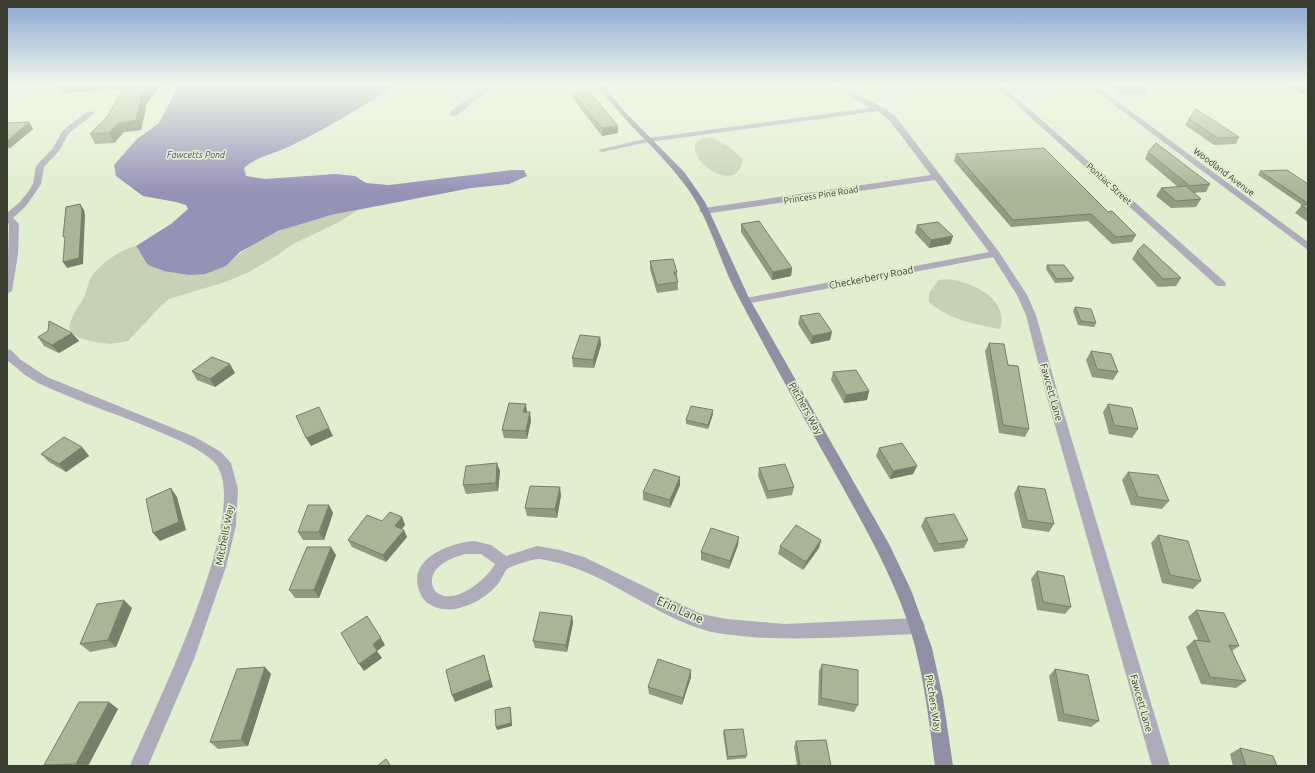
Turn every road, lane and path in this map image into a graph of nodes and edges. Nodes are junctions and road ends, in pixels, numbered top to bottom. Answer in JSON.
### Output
{"nodes":[{"id":1,"x":82,"y":120,"type":"edge"},
{"id":2,"x":630,"y":120,"type":"edge"},
{"id":3,"x":792,"y":120,"type":"edge"},
{"id":4,"x":894,"y":120,"type":"edge"},
{"id":5,"x":1037,"y":120,"type":"edge"},
{"id":6,"x":1138,"y":120,"type":"edge"},
{"id":7,"x":649,"y":140,"type":"junction"},
{"id":8,"x":602,"y":150,"type":"dead end"},
{"id":9,"x":937,"y":177,"type":"junction"},
{"id":10,"x":704,"y":211,"type":"junction"},
{"id":11,"x":7,"y":218,"type":"edge"},
{"id":12,"x":1308,"y":247,"type":"edge"},
{"id":13,"x":996,"y":254,"type":"junction"},
{"id":14,"x":1221,"y":284,"type":"dead end"},
{"id":15,"x":7,"y":291,"type":"edge"},
{"id":16,"x":746,"y":301,"type":"junction"},
{"id":17,"x":7,"y":353,"type":"edge"},
{"id":18,"x":502,"y":564,"type":"junction"},
{"id":19,"x":917,"y":626,"type":"junction"},
{"id":20,"x":139,"y":766,"type":"edge"},
{"id":21,"x":944,"y":766,"type":"edge"},
{"id":22,"x":1161,"y":766,"type":"edge"}],
"edges":[{"from":1,"to":11,"type":"street"},
{"from":2,"to":7,"type":"main road","name":"Pitchers Way"},
{"from":3,"to":7,"type":"street"},
{"from":4,"to":9,"type":"street","name":"Fawcett Lane"},
{"from":5,"to":14,"type":"street","name":"Pontiac Street"},
{"from":6,"to":12,"type":"street","name":"Woodland Avenue"},
{"from":7,"to":8,"type":"street"},
{"from":7,"to":10,"type":"main road","name":"Pitchers Way"},
{"from":9,"to":10,"type":"street","name":"Princess Pine Road"},
{"from":9,"to":13,"type":"street","name":"Fawcett Lane"},
{"from":10,"to":16,"type":"main road","name":"Pitchers Way"},
{"from":11,"to":15,"type":"street"},
{"from":13,"to":16,"type":"street","name":"Checkerberry Road"},
{"from":13,"to":22,"type":"street","name":"Fawcett Lane"},
{"from":16,"to":19,"type":"main road","name":"Pitchers Way"},
{"from":17,"to":20,"type":"street","name":"Mitchells Way"},
{"from":18,"to":18,"type":"street"},
{"from":18,"to":19,"type":"street","name":"Erin Lane"},
{"from":19,"to":21,"type":"main road","name":"Pitchers Way"}]}
